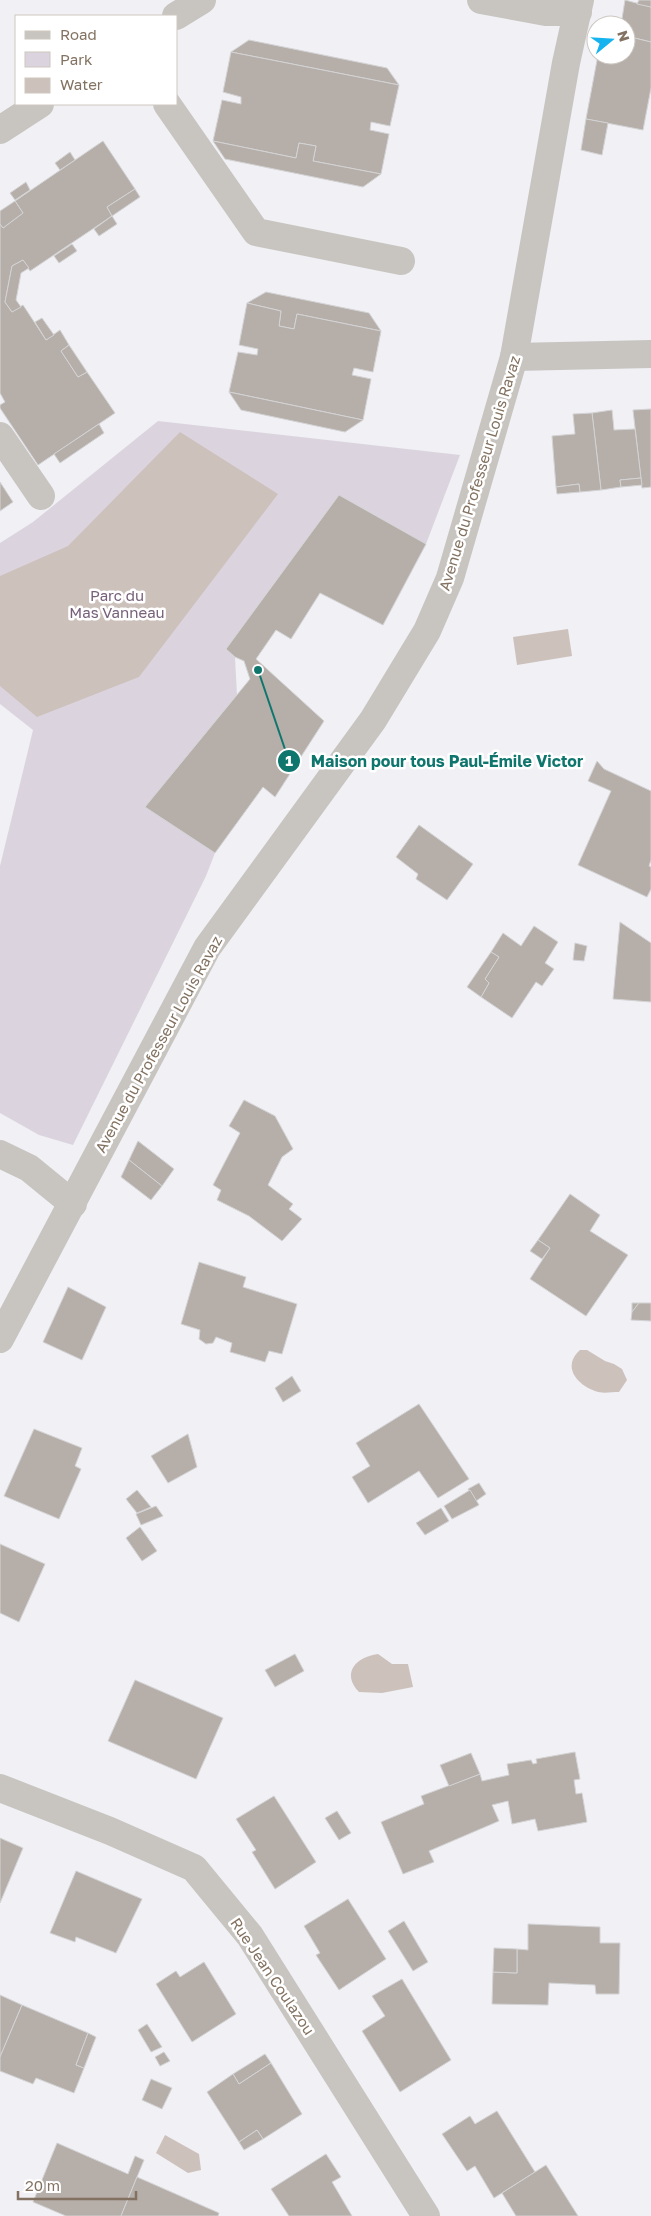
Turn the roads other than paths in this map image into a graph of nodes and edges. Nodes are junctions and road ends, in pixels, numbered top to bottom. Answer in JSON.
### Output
{"nodes":[{"id":1,"x":202,"y":0,"type":"edge"},
{"id":2,"x":481,"y":0,"type":"edge"},
{"id":3,"x":579,"y":6,"type":"edge"},
{"id":4,"x":178,"y":15,"type":"edge"},
{"id":5,"x":38,"y":105,"type":"edge"},
{"id":6,"x":168,"y":105,"type":"edge"},
{"id":7,"x":0,"y":130,"type":"edge"},
{"id":8,"x":401,"y":261,"type":"dead end"},
{"id":9,"x":651,"y":354,"type":"edge"},
{"id":10,"x":514,"y":357,"type":"junction"},
{"id":11,"x":0,"y":436,"type":"edge"},
{"id":12,"x":42,"y":496,"type":"dead end"},
{"id":13,"x":0,"y":1154,"type":"edge"},
{"id":14,"x":73,"y":1204,"type":"junction"},
{"id":15,"x":0,"y":1339,"type":"edge"},
{"id":16,"x":0,"y":1788,"type":"edge"},
{"id":17,"x":426,"y":2216,"type":"edge"}],
"edges":[{"from":1,"to":4,"type":"street"},
{"from":2,"to":3,"type":"street"},
{"from":3,"to":10,"type":"street","name":"Avenue du Professeur Louis Ravaz"},
{"from":5,"to":7,"type":"street"},
{"from":6,"to":8,"type":"street"},
{"from":9,"to":10,"type":"street"},
{"from":10,"to":14,"type":"street","name":"Avenue du Professeur Louis Ravaz"},
{"from":11,"to":12,"type":"street"},
{"from":13,"to":14,"type":"street"},
{"from":14,"to":15,"type":"street","name":"Avenue du Professeur Louis Ravaz"},
{"from":16,"to":17,"type":"street","name":"Rue Jean Coulazou"}]}
